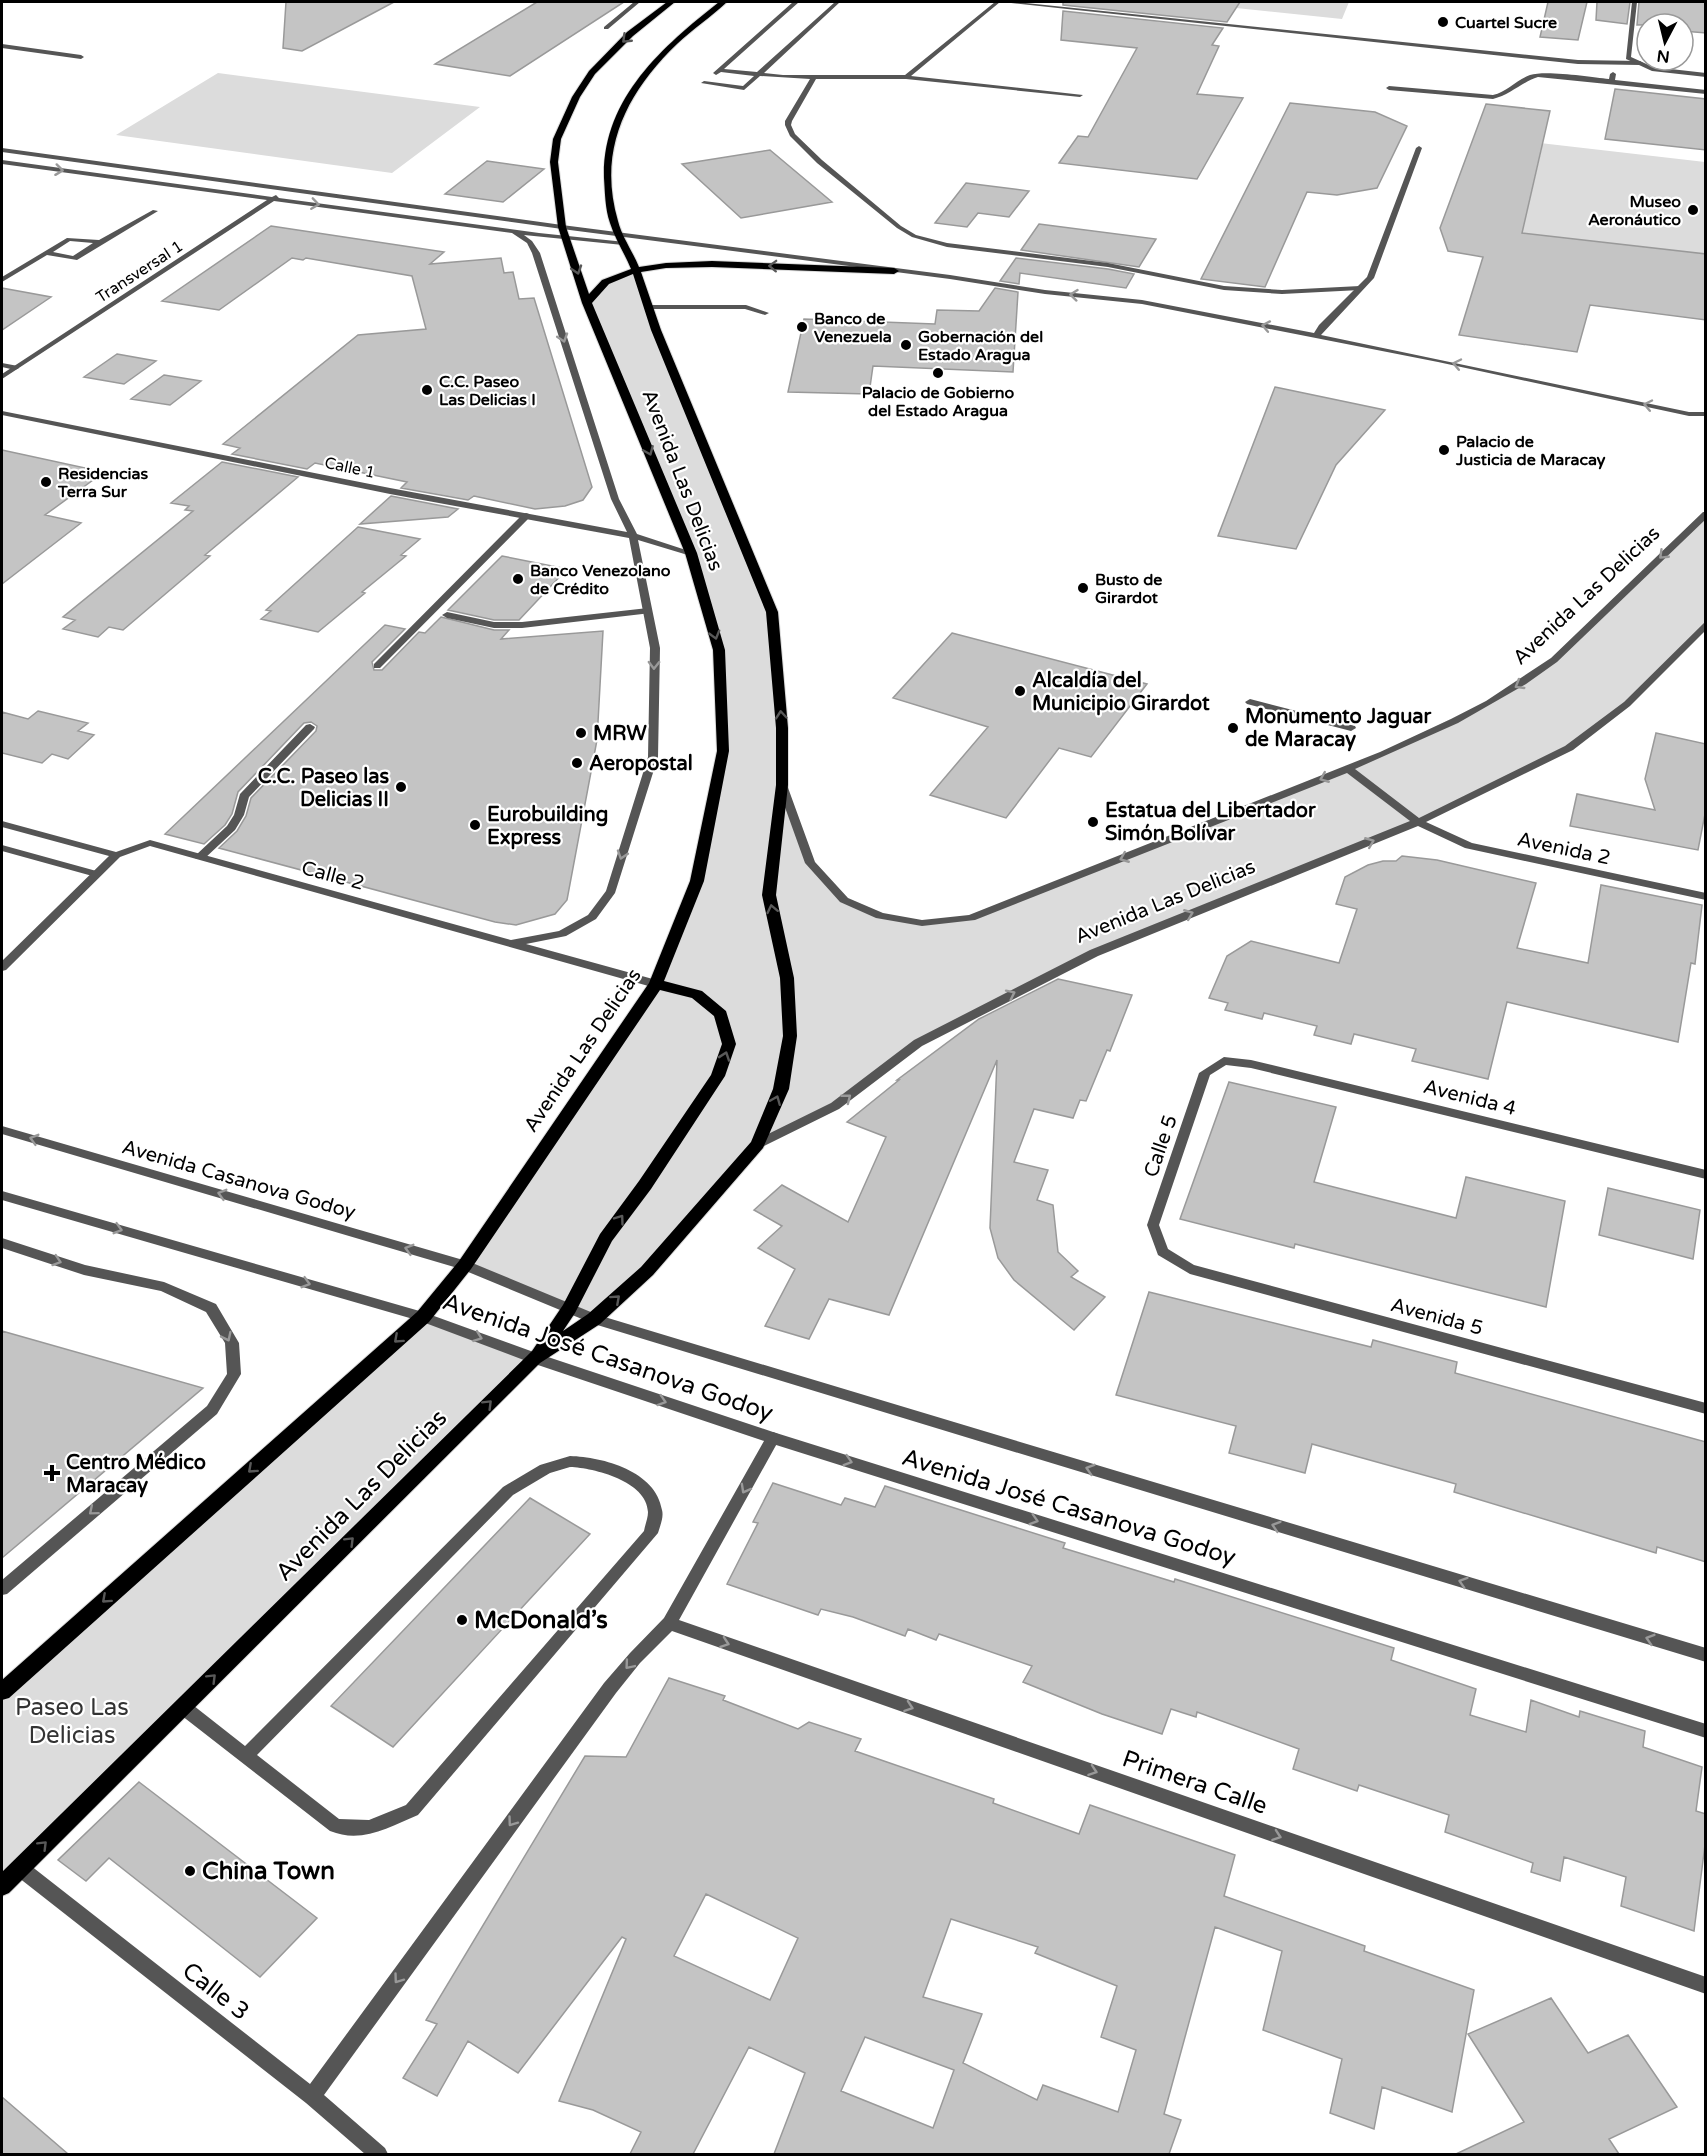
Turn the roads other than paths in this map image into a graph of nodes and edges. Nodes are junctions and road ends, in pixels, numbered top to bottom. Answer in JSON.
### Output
{"nodes":[{"id":1,"x":637,"y":2,"type":"edge"},
{"id":2,"x":671,"y":2,"type":"edge"},
{"id":3,"x":723,"y":2,"type":"edge"},
{"id":4,"x":796,"y":2,"type":"edge"},
{"id":5,"x":838,"y":2,"type":"edge"},
{"id":6,"x":998,"y":2,"type":"edge"},
{"id":7,"x":1005,"y":2,"type":"edge"},
{"id":8,"x":1634,"y":2,"type":"edge"},
{"id":9,"x":606,"y":28,"type":"dead end"},
{"id":10,"x":2,"y":46,"type":"edge"},
{"id":11,"x":81,"y":57,"type":"dead end"},
{"id":12,"x":1635,"y":60,"type":"edge"},
{"id":13,"x":1635,"y":63,"type":"edge"},
{"id":14,"x":1613,"y":64,"type":"junction"},
{"id":15,"x":718,"y":70,"type":"junction"},
{"id":16,"x":1679,"y":72,"type":"edge"},
{"id":17,"x":758,"y":75,"type":"junction"},
{"id":18,"x":1706,"y":75,"type":"edge"},
{"id":19,"x":906,"y":76,"type":"junction"},
{"id":20,"x":814,"y":77,"type":"junction"},
{"id":21,"x":1612,"y":81,"type":"junction"},
{"id":22,"x":1389,"y":88,"type":"dead end"},
{"id":23,"x":1706,"y":92,"type":"edge"},
{"id":24,"x":1080,"y":95,"type":"dead end"},
{"id":25,"x":1419,"y":148,"type":"dead end"},
{"id":26,"x":2,"y":150,"type":"edge"},
{"id":27,"x":2,"y":162,"type":"edge"},
{"id":28,"x":292,"y":189,"type":"junction"},
{"id":29,"x":274,"y":198,"type":"junction"},
{"id":30,"x":155,"y":211,"type":"dead end"},
{"id":31,"x":513,"y":231,"type":"junction"},
{"id":32,"x":564,"y":232,"type":"junction"},
{"id":33,"x":621,"y":239,"type":"junction"},
{"id":34,"x":100,"y":242,"type":"junction"},
{"id":35,"x":46,"y":253,"type":"junction"},
{"id":36,"x":636,"y":271,"type":"junction"},
{"id":37,"x":894,"y":271,"type":"junction"},
{"id":38,"x":2,"y":280,"type":"edge"},
{"id":39,"x":1360,"y":288,"type":"junction"},
{"id":40,"x":588,"y":303,"type":"junction"},
{"id":41,"x":650,"y":307,"type":"junction"},
{"id":42,"x":765,"y":313,"type":"dead end"},
{"id":43,"x":1316,"y":336,"type":"junction"},
{"id":44,"x":2,"y":365,"type":"edge"},
{"id":45,"x":15,"y":368,"type":"junction"},
{"id":46,"x":2,"y":377,"type":"edge"},
{"id":47,"x":2,"y":413,"type":"edge"},
{"id":48,"x":1706,"y":414,"type":"edge"},
{"id":49,"x":1706,"y":514,"type":"edge"},
{"id":50,"x":526,"y":516,"type":"junction"},
{"id":51,"x":633,"y":536,"type":"junction"},
{"id":52,"x":691,"y":553,"type":"junction"},
{"id":53,"x":648,"y":611,"type":"junction"},
{"id":54,"x":447,"y":615,"type":"dead end"},
{"id":55,"x":1706,"y":624,"type":"edge"},
{"id":56,"x":377,"y":666,"type":"dead end"},
{"id":57,"x":1250,"y":702,"type":"dead end"},
{"id":58,"x":310,"y":727,"type":"dead end"},
{"id":59,"x":1351,"y":728,"type":"dead end"},
{"id":60,"x":1347,"y":768,"type":"junction"},
{"id":61,"x":782,"y":785,"type":"junction"},
{"id":62,"x":1418,"y":822,"type":"junction"},
{"id":63,"x":2,"y":824,"type":"edge"},
{"id":64,"x":2,"y":848,"type":"edge"},
{"id":65,"x":116,"y":855,"type":"junction"},
{"id":66,"x":200,"y":857,"type":"junction"},
{"id":67,"x":96,"y":873,"type":"junction"},
{"id":68,"x":1706,"y":897,"type":"edge"},
{"id":69,"x":512,"y":943,"type":"junction"},
{"id":70,"x":2,"y":967,"type":"edge"},
{"id":71,"x":656,"y":984,"type":"junction"},
{"id":72,"x":1224,"y":1061,"type":"joint"},
{"id":73,"x":2,"y":1130,"type":"edge"},
{"id":74,"x":758,"y":1144,"type":"junction"},
{"id":75,"x":1706,"y":1175,"type":"edge"},
{"id":76,"x":2,"y":1196,"type":"edge"},
{"id":77,"x":2,"y":1243,"type":"edge"},
{"id":78,"x":1163,"y":1251,"type":"joint"},
{"id":79,"x":465,"y":1265,"type":"junction"},
{"id":80,"x":569,"y":1309,"type":"junction"},
{"id":81,"x":423,"y":1317,"type":"junction"},
{"id":82,"x":594,"y":1319,"type":"junction"},
{"id":83,"x":534,"y":1358,"type":"junction"},
{"id":84,"x":1706,"y":1409,"type":"edge"},
{"id":85,"x":773,"y":1438,"type":"junction"},
{"id":86,"x":2,"y":1589,"type":"edge"},
{"id":87,"x":669,"y":1623,"type":"junction"},
{"id":88,"x":1706,"y":1655,"type":"edge"},
{"id":89,"x":2,"y":1692,"type":"edge"},
{"id":90,"x":183,"y":1707,"type":"junction"},
{"id":91,"x":1706,"y":1731,"type":"edge"},
{"id":92,"x":246,"y":1756,"type":"junction"},
{"id":93,"x":20,"y":1868,"type":"junction"},
{"id":94,"x":2,"y":1886,"type":"edge"},
{"id":95,"x":1706,"y":1986,"type":"edge"},
{"id":96,"x":312,"y":2097,"type":"junction"},
{"id":97,"x":380,"y":2154,"type":"edge"}],
"edges":[{"from":1,"to":9,"type":"street"},
{"from":2,"to":32,"type":"main road","name":"Avenida Las Delicias","one_way":true},
{"from":3,"to":33,"type":"main road","name":"Avenida Las Delicias"},
{"from":4,"to":15,"type":"street"},
{"from":5,"to":17,"type":"street"},
{"from":6,"to":19,"type":"street"},
{"from":7,"to":14,"type":"street"},
{"from":8,"to":12,"type":"street"},
{"from":10,"to":11,"type":"street"},
{"from":13,"to":14,"type":"street"},
{"from":14,"to":21,"type":"street"},
{"from":15,"to":17,"type":"street"},
{"from":15,"to":17,"type":"street"},
{"from":16,"to":18,"type":"street"},
{"from":17,"to":20,"type":"street"},
{"from":19,"to":20,"type":"street"},
{"from":19,"to":24,"type":"street"},
{"from":20,"to":39,"type":"street"},
{"from":21,"to":22,"type":"street"},
{"from":21,"to":23,"type":"street"},
{"from":25,"to":39,"type":"street"},
{"from":26,"to":28,"type":"street"},
{"from":27,"to":29,"type":"street","one_way":true},
{"from":28,"to":29,"type":"street","name":"Transversal 1"},
{"from":28,"to":32,"type":"street"},
{"from":29,"to":31,"type":"street","one_way":true},
{"from":29,"to":45,"type":"street","name":"Transversal 1"},
{"from":30,"to":34,"type":"street"},
{"from":31,"to":32,"type":"street"},
{"from":31,"to":51,"type":"street","one_way":true},
{"from":32,"to":33,"type":"street"},
{"from":32,"to":33,"type":"street"},
{"from":32,"to":40,"type":"main road","name":"Avenida Las Delicias","one_way":true},
{"from":33,"to":36,"type":"main road","name":"Avenida Las Delicias"},
{"from":33,"to":37,"type":"street"},
{"from":34,"to":35,"type":"street"},
{"from":34,"to":35,"type":"street"},
{"from":35,"to":38,"type":"street"},
{"from":37,"to":36,"type":"main road","one_way":true},
{"from":36,"to":40,"type":"main road"},
{"from":36,"to":41,"type":"main road","name":"Avenida Las Delicias"},
{"from":43,"to":37,"type":"street","one_way":true},
{"from":39,"to":43,"type":"street"},
{"from":40,"to":52,"type":"main road","name":"Avenida Las Delicias","one_way":true},
{"from":41,"to":42,"type":"street"},
{"from":61,"to":41,"type":"main road","name":"Avenida Las Delicias","one_way":true},
{"from":48,"to":43,"type":"street","one_way":true},
{"from":44,"to":45,"type":"street"},
{"from":45,"to":46,"type":"street","name":"Transversal 1"},
{"from":47,"to":50,"type":"street","name":"Calle 1"},
{"from":49,"to":60,"type":"street","name":"Avenida Las Delicias","one_way":true},
{"from":50,"to":51,"type":"street","name":"Calle 1"},
{"from":50,"to":56,"type":"street"},
{"from":51,"to":52,"type":"street","name":"Calle 1"},
{"from":51,"to":53,"type":"street"},
{"from":52,"to":71,"type":"main road","name":"Avenida Las Delicias","one_way":true},
{"from":53,"to":54,"type":"street"},
{"from":53,"to":69,"type":"street","one_way":true},
{"from":55,"to":62,"type":"street","name":"Avenida Las Delicias"},
{"from":57,"to":59,"type":"street"},
{"from":58,"to":66,"type":"street"},
{"from":60,"to":61,"type":"street","name":"Avenida Las Delicias","one_way":true},
{"from":60,"to":62,"type":"street","name":"Avenida 2"},
{"from":74,"to":61,"type":"main road","name":"Avenida Las Delicias","one_way":true},
{"from":62,"to":68,"type":"street","name":"Avenida 2"},
{"from":74,"to":62,"type":"street","name":"Avenida Las Delicias","one_way":true},
{"from":63,"to":65,"type":"street"},
{"from":64,"to":67,"type":"street"},
{"from":65,"to":66,"type":"street","name":"Calle 2"},
{"from":65,"to":67,"type":"street"},
{"from":66,"to":69,"type":"street","name":"Calle 2"},
{"from":67,"to":70,"type":"street"},
{"from":69,"to":71,"type":"street","name":"Calle 2"},
{"from":71,"to":79,"type":"main road","name":"Avenida Las Delicias"},
{"from":80,"to":71,"type":"main road","one_way":true},
{"from":72,"to":75,"type":"street","name":"Avenida 4"},
{"from":72,"to":78,"type":"street","name":"Calle 5"},
{"from":79,"to":73,"type":"street","name":"Avenida Casanova Godoy","one_way":true},
{"from":82,"to":74,"type":"main road","name":"Avenida Las Delicias","one_way":true},
{"from":76,"to":81,"type":"street","one_way":true},
{"from":77,"to":86,"type":"street","one_way":true},
{"from":78,"to":84,"type":"street","name":"Avenida 5"},
{"from":79,"to":80,"type":"street","name":"Avenida José Casanova Godoy"},
{"from":79,"to":81,"type":"main road","name":"Avenida Las Delicias"},
{"from":80,"to":82,"type":"street","name":"Avenida José Casanova Godoy"},
{"from":80,"to":83,"type":"main road"},
{"from":81,"to":83,"type":"street","name":"Avenida José Casanova Godoy","one_way":true},
{"from":81,"to":89,"type":"main road","name":"Avenida Las Delicias","one_way":true},
{"from":82,"to":83,"type":"main road","name":"Avenida Las Delicias"},
{"from":88,"to":82,"type":"street","name":"Avenida José Casanova Godoy","one_way":true},
{"from":83,"to":85,"type":"street","name":"Avenida José Casanova Godoy","one_way":true},
{"from":90,"to":83,"type":"main road","name":"Avenida Las Delicias","one_way":true},
{"from":85,"to":87,"type":"street","one_way":true},
{"from":85,"to":91,"type":"street","name":"Avenida José Casanova Godoy","one_way":true},
{"from":87,"to":95,"type":"street","name":"Primera Calle","one_way":true},
{"from":87,"to":96,"type":"street","one_way":true},
{"from":90,"to":92,"type":"street"},
{"from":93,"to":90,"type":"main road","name":"Avenida Las Delicias","one_way":true},
{"from":92,"to":92,"type":"street"},
{"from":93,"to":94,"type":"main road","name":"Avenida Las Delicias"},
{"from":93,"to":96,"type":"street","name":"Calle 3"},
{"from":96,"to":97,"type":"street","name":"Calle 3"}]}
